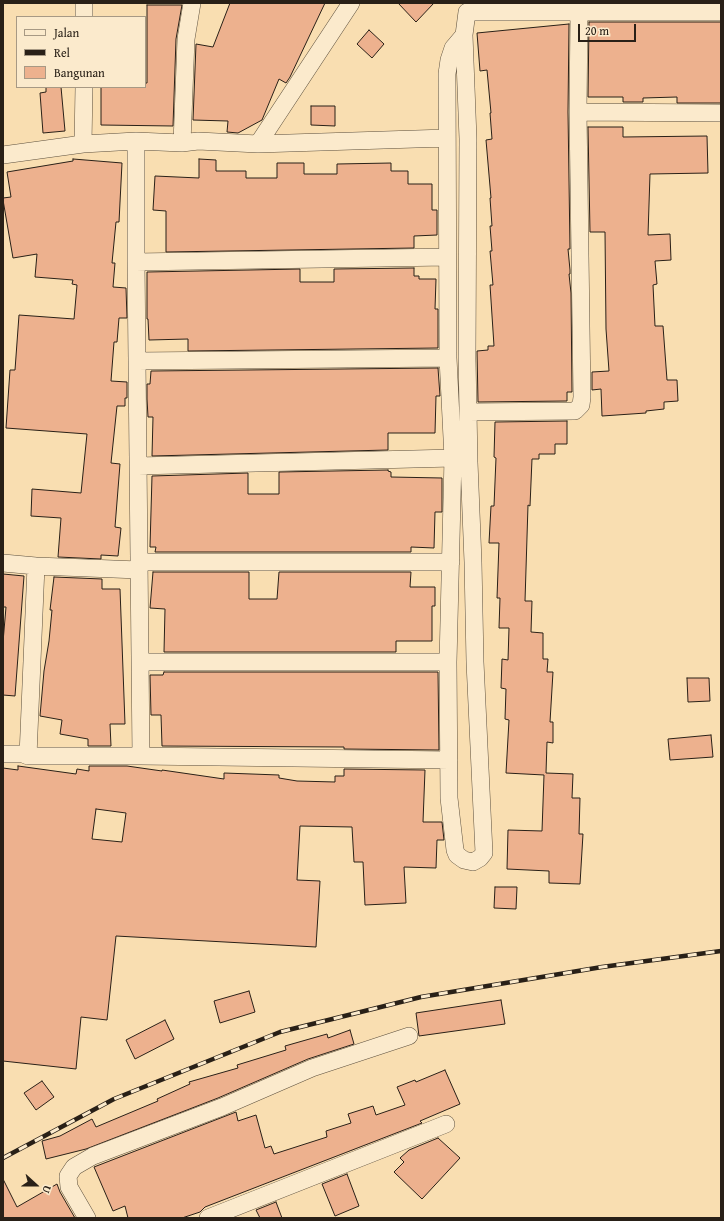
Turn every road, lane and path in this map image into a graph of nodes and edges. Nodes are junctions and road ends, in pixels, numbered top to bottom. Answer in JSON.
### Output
{"nodes":[{"id":1,"x":84,"y":3,"type":"edge"},
{"id":2,"x":192,"y":3,"type":"edge"},
{"id":3,"x":351,"y":3,"type":"edge"},
{"id":4,"x":467,"y":7,"type":"edge"},
{"id":5,"x":578,"y":12,"type":"junction"},
{"id":6,"x":721,"y":12,"type":"edge"},
{"id":7,"x":84,"y":16,"type":"edge"},
{"id":8,"x":464,"y":35,"type":"junction"},
{"id":9,"x":84,"y":88,"type":"edge"},
{"id":10,"x":578,"y":112,"type":"junction"},
{"id":11,"x":721,"y":113,"type":"edge"},
{"id":12,"x":447,"y":138,"type":"junction"},
{"id":13,"x":136,"y":141,"type":"junction"},
{"id":14,"x":182,"y":143,"type":"junction"},
{"id":15,"x":83,"y":144,"type":"junction"},
{"id":16,"x":258,"y":144,"type":"junction"},
{"id":17,"x":3,"y":155,"type":"edge"},
{"id":18,"x":447,"y":257,"type":"junction"},
{"id":19,"x":136,"y":262,"type":"junction"},
{"id":20,"x":448,"y":358,"type":"junction"},
{"id":21,"x":137,"y":361,"type":"junction"},
{"id":22,"x":468,"y":412,"type":"junction"},
{"id":23,"x":453,"y":458,"type":"junction"},
{"id":24,"x":138,"y":466,"type":"junction"},
{"id":25,"x":451,"y":562,"type":"junction"},
{"id":26,"x":3,"y":564,"type":"edge"},
{"id":27,"x":36,"y":566,"type":"junction"},
{"id":28,"x":139,"y":566,"type":"junction"},
{"id":29,"x":140,"y":662,"type":"junction"},
{"id":30,"x":448,"y":662,"type":"junction"},
{"id":31,"x":3,"y":754,"type":"edge"},
{"id":32,"x":28,"y":756,"type":"junction"},
{"id":33,"x":141,"y":756,"type":"junction"},
{"id":34,"x":449,"y":760,"type":"junction"},
{"id":35,"x":409,"y":1036,"type":"dead end"},
{"id":36,"x":446,"y":1124,"type":"dead end"},
{"id":37,"x":218,"y":1216,"type":"edge"},
{"id":38,"x":87,"y":1218,"type":"edge"}],
"edges":[{"from":1,"to":7,"type":"street"},
{"from":2,"to":14,"type":"street"},
{"from":3,"to":16,"type":"street"},
{"from":4,"to":5,"type":"street"},
{"from":4,"to":8,"type":"street"},
{"from":5,"to":6,"type":"street"},
{"from":5,"to":10,"type":"street"},
{"from":8,"to":12,"type":"street"},
{"from":8,"to":22,"type":"street"},
{"from":9,"to":15,"type":"street"},
{"from":10,"to":11,"type":"street"},
{"from":10,"to":22,"type":"street"},
{"from":12,"to":16,"type":"street"},
{"from":12,"to":18,"type":"street"},
{"from":13,"to":14,"type":"street"},
{"from":13,"to":15,"type":"street"},
{"from":13,"to":19,"type":"street"},
{"from":14,"to":16,"type":"street"},
{"from":15,"to":17,"type":"street"},
{"from":18,"to":19,"type":"street"},
{"from":18,"to":20,"type":"street"},
{"from":19,"to":21,"type":"street"},
{"from":20,"to":21,"type":"street"},
{"from":20,"to":23,"type":"street"},
{"from":21,"to":24,"type":"street"},
{"from":22,"to":34,"type":"street"},
{"from":23,"to":24,"type":"street"},
{"from":23,"to":25,"type":"street"},
{"from":24,"to":28,"type":"street"},
{"from":25,"to":28,"type":"street"},
{"from":25,"to":30,"type":"street"},
{"from":26,"to":27,"type":"street"},
{"from":27,"to":28,"type":"street"},
{"from":27,"to":32,"type":"street"},
{"from":28,"to":29,"type":"street"},
{"from":29,"to":30,"type":"street"},
{"from":29,"to":33,"type":"street"},
{"from":30,"to":34,"type":"street"},
{"from":31,"to":32,"type":"street"},
{"from":32,"to":33,"type":"street"},
{"from":33,"to":34,"type":"street"},
{"from":35,"to":38,"type":"street"},
{"from":36,"to":37,"type":"street"}]}
